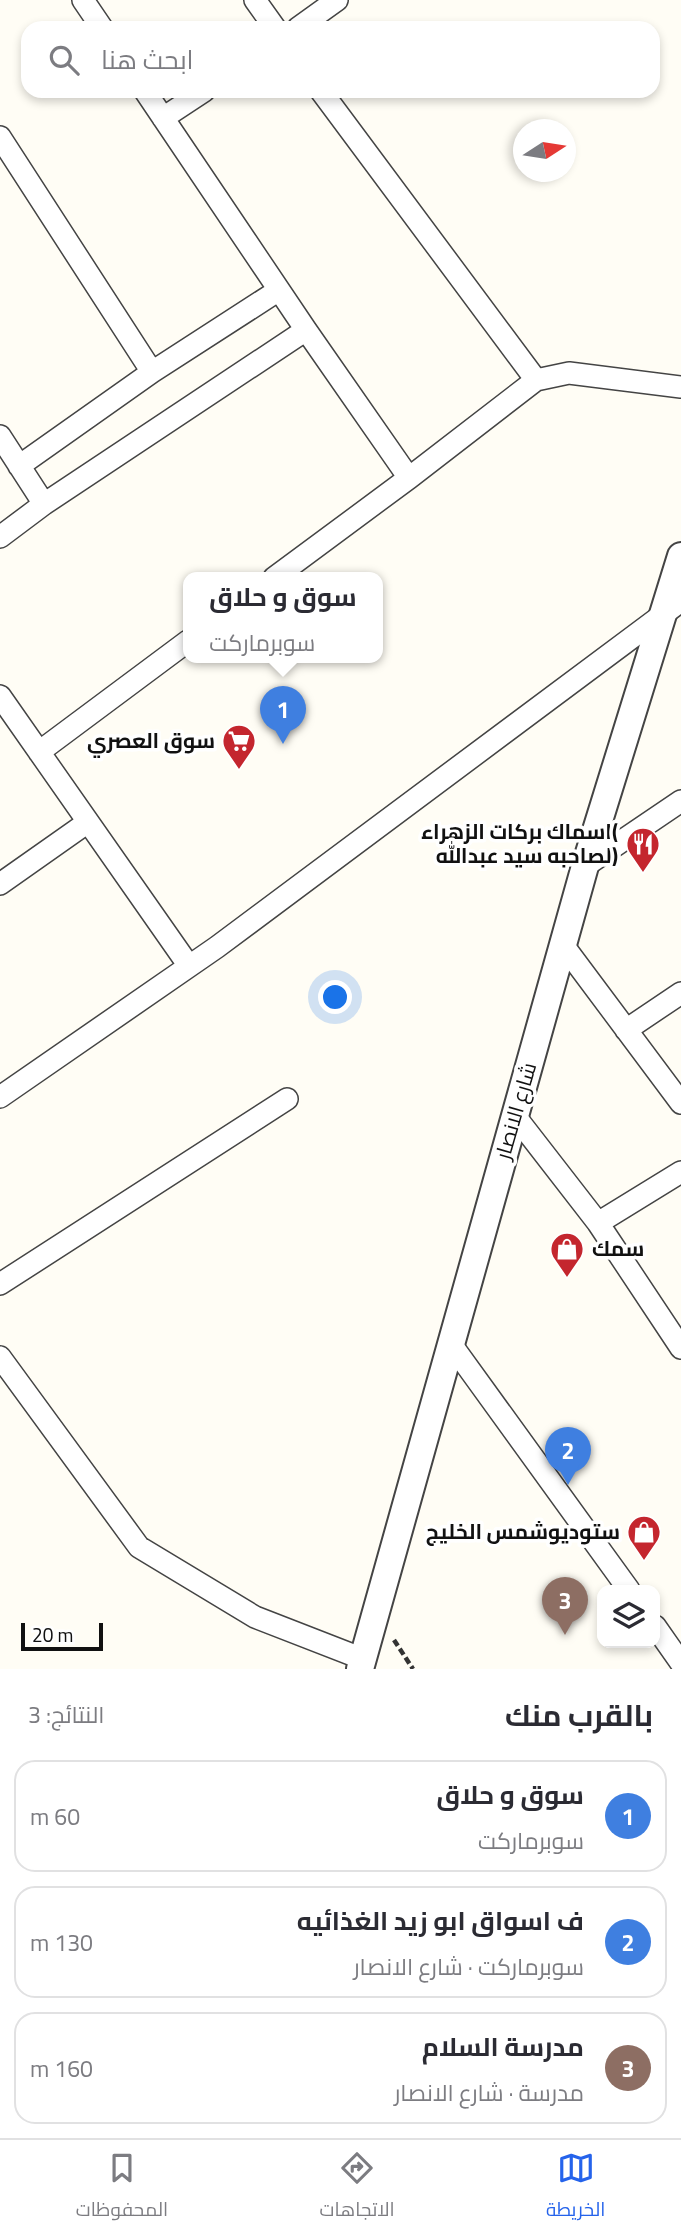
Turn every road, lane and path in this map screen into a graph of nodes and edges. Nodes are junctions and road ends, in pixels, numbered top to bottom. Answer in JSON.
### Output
{"nodes":[{"id":1,"x":83,"y":0,"type":"edge"},
{"id":2,"x":255,"y":0,"type":"edge"},
{"id":3,"x":337,"y":0,"type":"edge"},
{"id":4,"x":97,"y":21,"type":"edge"},
{"id":5,"x":270,"y":21,"type":"edge"},
{"id":6,"x":308,"y":21,"type":"edge"},
{"id":7,"x":150,"y":98,"type":"edge"},
{"id":8,"x":193,"y":98,"type":"edge"},
{"id":9,"x":326,"y":98,"type":"edge"},
{"id":10,"x":163,"y":118,"type":"junction"},
{"id":11,"x":0,"y":137,"type":"edge"},
{"id":12,"x":279,"y":290,"type":"junction"},
{"id":13,"x":306,"y":330,"type":"junction"},
{"id":14,"x":152,"y":372,"type":"junction"},
{"id":15,"x":536,"y":380,"type":"junction"},
{"id":16,"x":681,"y":387,"type":"edge"},
{"id":17,"x":0,"y":436,"type":"edge"},
{"id":18,"x":19,"y":466,"type":"junction"},
{"id":19,"x":409,"y":478,"type":"junction"},
{"id":20,"x":44,"y":504,"type":"junction"},
{"id":21,"x":0,"y":537,"type":"edge"},
{"id":22,"x":681,"y":556,"type":"edge"},
{"id":23,"x":282,"y":572,"type":"edge"},
{"id":24,"x":671,"y":608,"type":"edge"},
{"id":25,"x":183,"y":645,"type":"edge"},
{"id":26,"x":0,"y":696,"type":"edge"},
{"id":27,"x":39,"y":752,"type":"junction"},
{"id":28,"x":677,"y":811,"type":"edge"},
{"id":29,"x":88,"y":822,"type":"junction"},
{"id":30,"x":585,"y":866,"type":"junction"},
{"id":31,"x":0,"y":884,"type":"edge"},
{"id":32,"x":563,"y":944,"type":"junction"},
{"id":33,"x":189,"y":966,"type":"junction"},
{"id":34,"x":681,"y":993,"type":"edge"},
{"id":35,"x":626,"y":1030,"type":"junction"},
{"id":36,"x":0,"y":1097,"type":"edge"},
{"id":37,"x":287,"y":1099,"type":"dead end"},
{"id":38,"x":681,"y":1103,"type":"edge"},
{"id":39,"x":515,"y":1116,"type":"junction"},
{"id":40,"x":681,"y":1172,"type":"edge"},
{"id":41,"x":598,"y":1223,"type":"junction"},
{"id":42,"x":0,"y":1284,"type":"edge"},
{"id":43,"x":451,"y":1344,"type":"junction"},
{"id":44,"x":681,"y":1348,"type":"edge"},
{"id":45,"x":0,"y":1357,"type":"edge"},
{"id":46,"x":625,"y":1585,"type":"edge"},
{"id":47,"x":660,"y":1633,"type":"edge"},
{"id":48,"x":681,"y":1663,"type":"edge"},
{"id":49,"x":361,"y":1664,"type":"edge"}],
"edges":[{"from":1,"to":4,"type":"street"},
{"from":2,"to":5,"type":"street"},
{"from":3,"to":6,"type":"street"},
{"from":7,"to":10,"type":"street"},
{"from":8,"to":10,"type":"street"},
{"from":9,"to":15,"type":"street"},
{"from":10,"to":12,"type":"street"},
{"from":11,"to":14,"type":"street"},
{"from":12,"to":13,"type":"street"},
{"from":12,"to":14,"type":"street"},
{"from":13,"to":19,"type":"street"},
{"from":13,"to":20,"type":"street"},
{"from":14,"to":18,"type":"street"},
{"from":15,"to":16,"type":"street"},
{"from":15,"to":19,"type":"street"},
{"from":17,"to":18,"type":"street"},
{"from":18,"to":20,"type":"street"},
{"from":19,"to":23,"type":"street"},
{"from":20,"to":21,"type":"street"},
{"from":22,"to":24,"type":"street","name":"شارع الانصار"},
{"from":24,"to":30,"type":"street","name":"شارع الانصار"},
{"from":24,"to":33,"type":"street"},
{"from":25,"to":27,"type":"street"},
{"from":26,"to":27,"type":"street"},
{"from":27,"to":29,"type":"street"},
{"from":28,"to":30,"type":"street"},
{"from":29,"to":31,"type":"street"},
{"from":29,"to":33,"type":"street"},
{"from":30,"to":32,"type":"street","name":"شارع الانصار"},
{"from":32,"to":35,"type":"street"},
{"from":32,"to":39,"type":"street","name":"شارع الانصار"},
{"from":33,"to":36,"type":"street"},
{"from":34,"to":35,"type":"street"},
{"from":35,"to":38,"type":"street"},
{"from":37,"to":42,"type":"street"},
{"from":39,"to":41,"type":"street"},
{"from":39,"to":43,"type":"street","name":"شارع الانصار"},
{"from":40,"to":41,"type":"street"},
{"from":41,"to":44,"type":"street"},
{"from":43,"to":46,"type":"street"},
{"from":43,"to":49,"type":"street","name":"شارع الانصار"},
{"from":45,"to":49,"type":"street"},
{"from":47,"to":48,"type":"street"}]}
